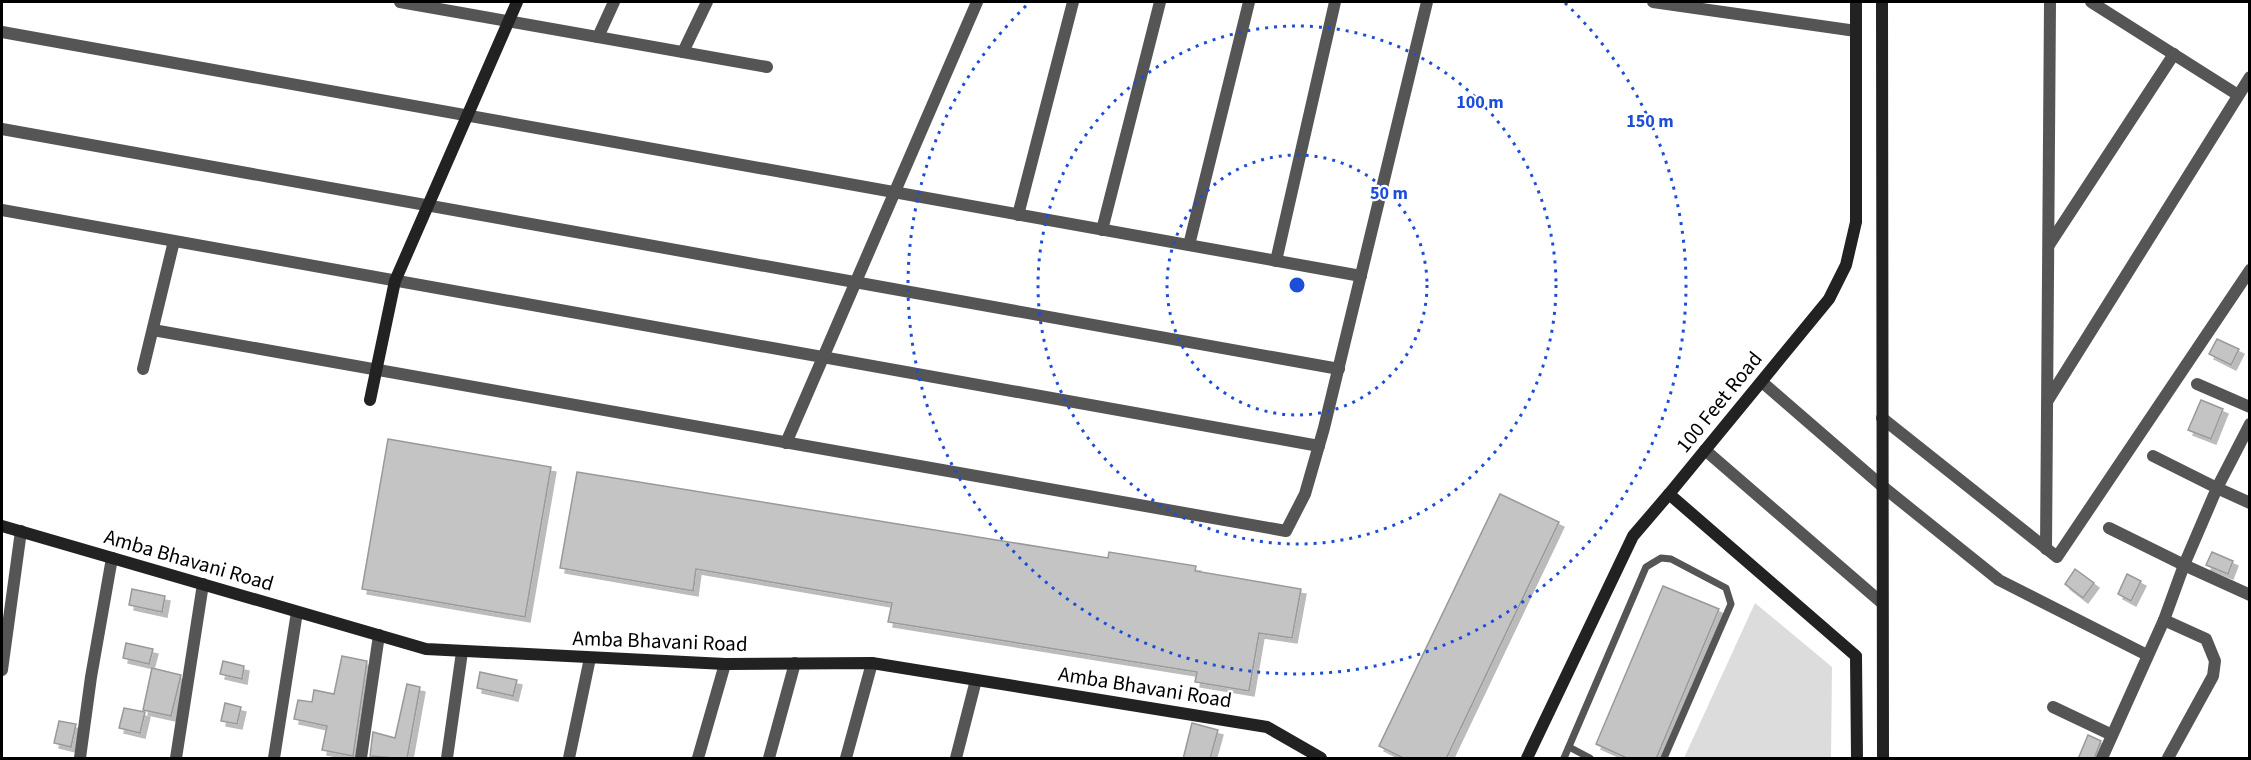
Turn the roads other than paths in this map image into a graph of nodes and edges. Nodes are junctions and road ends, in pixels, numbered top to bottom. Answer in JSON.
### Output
{"nodes":[{"id":1,"x":400,"y":2,"type":"edge"},
{"id":2,"x":517,"y":2,"type":"edge"},
{"id":3,"x":614,"y":2,"type":"edge"},
{"id":4,"x":707,"y":2,"type":"edge"},
{"id":5,"x":977,"y":2,"type":"edge"},
{"id":6,"x":1073,"y":2,"type":"edge"},
{"id":7,"x":1160,"y":2,"type":"edge"},
{"id":8,"x":1249,"y":2,"type":"edge"},
{"id":9,"x":1335,"y":2,"type":"edge"},
{"id":10,"x":1427,"y":2,"type":"edge"},
{"id":11,"x":1653,"y":2,"type":"edge"},
{"id":12,"x":1856,"y":2,"type":"edge"},
{"id":13,"x":1881,"y":2,"type":"edge"},
{"id":14,"x":2050,"y":2,"type":"edge"},
{"id":15,"x":2091,"y":2,"type":"edge"},
{"id":16,"x":509,"y":21,"type":"junction"},
{"id":17,"x":1856,"y":31,"type":"junction"},
{"id":18,"x":2,"y":32,"type":"edge"},
{"id":19,"x":598,"y":37,"type":"junction"},
{"id":20,"x":683,"y":52,"type":"junction"},
{"id":21,"x":2174,"y":54,"type":"junction"},
{"id":22,"x":767,"y":67,"type":"dead end"},
{"id":23,"x":2250,"y":77,"type":"edge"},
{"id":24,"x":2238,"y":94,"type":"junction"},
{"id":25,"x":467,"y":116,"type":"junction"},
{"id":26,"x":2,"y":129,"type":"edge"},
{"id":27,"x":894,"y":193,"type":"junction"},
{"id":28,"x":428,"y":207,"type":"junction"},
{"id":29,"x":2,"y":210,"type":"edge"},
{"id":30,"x":1018,"y":215,"type":"junction"},
{"id":31,"x":1102,"y":230,"type":"junction"},
{"id":32,"x":174,"y":242,"type":"junction"},
{"id":33,"x":1189,"y":245,"type":"junction"},
{"id":34,"x":2049,"y":246,"type":"junction"},
{"id":35,"x":1276,"y":261,"type":"junction"},
{"id":36,"x":2250,"y":270,"type":"edge"},
{"id":37,"x":1361,"y":276,"type":"junction"},
{"id":38,"x":395,"y":281,"type":"junction"},
{"id":39,"x":855,"y":283,"type":"junction"},
{"id":40,"x":153,"y":330,"type":"junction"},
{"id":41,"x":823,"y":357,"type":"junction"},
{"id":42,"x":143,"y":369,"type":"dead end"},
{"id":43,"x":1339,"y":369,"type":"junction"},
{"id":44,"x":377,"y":370,"type":"junction"},
{"id":45,"x":1761,"y":382,"type":"junction"},
{"id":46,"x":2197,"y":384,"type":"dead end"},
{"id":47,"x":370,"y":400,"type":"dead end"},
{"id":48,"x":2048,"y":401,"type":"junction"},
{"id":49,"x":2250,"y":407,"type":"edge"},
{"id":50,"x":1882,"y":418,"type":"junction"},
{"id":51,"x":2250,"y":424,"type":"edge"},
{"id":52,"x":786,"y":442,"type":"junction"},
{"id":53,"x":1319,"y":446,"type":"junction"},
{"id":54,"x":1705,"y":450,"type":"junction"},
{"id":55,"x":2153,"y":456,"type":"dead end"},
{"id":56,"x":1882,"y":486,"type":"junction"},
{"id":57,"x":2217,"y":488,"type":"junction"},
{"id":58,"x":1669,"y":494,"type":"junction"},
{"id":59,"x":2250,"y":503,"type":"edge"},
{"id":60,"x":2,"y":526,"type":"edge"},
{"id":61,"x":2109,"y":528,"type":"dead end"},
{"id":62,"x":21,"y":531,"type":"junction"},
{"id":63,"x":2046,"y":549,"type":"junction"},
{"id":64,"x":112,"y":558,"type":"junction"},
{"id":65,"x":2184,"y":566,"type":"junction"},
{"id":66,"x":202,"y":584,"type":"junction"},
{"id":67,"x":2250,"y":595,"type":"edge"},
{"id":68,"x":1882,"y":603,"type":"junction"},
{"id":69,"x":297,"y":612,"type":"junction"},
{"id":70,"x":2164,"y":620,"type":"junction"},
{"id":71,"x":379,"y":636,"type":"junction"},
{"id":72,"x":462,"y":652,"type":"junction"},
{"id":73,"x":2147,"y":655,"type":"junction"},
{"id":74,"x":590,"y":658,"type":"junction"},
{"id":75,"x":795,"y":663,"type":"junction"},
{"id":76,"x":872,"y":663,"type":"junction"},
{"id":77,"x":725,"y":664,"type":"junction"},
{"id":78,"x":2,"y":670,"type":"edge"},
{"id":79,"x":976,"y":680,"type":"junction"},
{"id":80,"x":2053,"y":707,"type":"dead end"},
{"id":81,"x":2112,"y":735,"type":"junction"},
{"id":82,"x":1569,"y":747,"type":"junction"},
{"id":83,"x":80,"y":759,"type":"edge"},
{"id":84,"x":176,"y":759,"type":"edge"},
{"id":85,"x":274,"y":759,"type":"edge"},
{"id":86,"x":361,"y":759,"type":"edge"},
{"id":87,"x":447,"y":759,"type":"edge"},
{"id":88,"x":569,"y":759,"type":"edge"},
{"id":89,"x":698,"y":759,"type":"edge"},
{"id":90,"x":769,"y":759,"type":"edge"},
{"id":91,"x":846,"y":759,"type":"edge"},
{"id":92,"x":956,"y":759,"type":"edge"},
{"id":93,"x":1322,"y":759,"type":"edge"},
{"id":94,"x":1527,"y":759,"type":"edge"},
{"id":95,"x":1564,"y":759,"type":"edge"},
{"id":96,"x":1590,"y":759,"type":"edge"},
{"id":97,"x":1664,"y":759,"type":"edge"},
{"id":98,"x":1857,"y":759,"type":"edge"},
{"id":99,"x":1883,"y":759,"type":"edge"},
{"id":100,"x":2102,"y":759,"type":"edge"},
{"id":101,"x":2168,"y":759,"type":"edge"}],
"edges":[{"from":1,"to":16,"type":"street"},
{"from":2,"to":16,"type":"street"},
{"from":3,"to":19,"type":"street"},
{"from":4,"to":20,"type":"street"},
{"from":5,"to":27,"type":"street"},
{"from":6,"to":30,"type":"street"},
{"from":7,"to":31,"type":"street"},
{"from":8,"to":33,"type":"street"},
{"from":9,"to":35,"type":"street"},
{"from":10,"to":37,"type":"street"},
{"from":11,"to":17,"type":"street"},
{"from":12,"to":17,"type":"street","name":"100 Feet Road"},
{"from":13,"to":50,"type":"street"},
{"from":14,"to":34,"type":"street"},
{"from":15,"to":21,"type":"street"},
{"from":16,"to":19,"type":"street"},
{"from":16,"to":25,"type":"street"},
{"from":17,"to":45,"type":"street","name":"100 Feet Road"},
{"from":18,"to":25,"type":"street"},
{"from":19,"to":20,"type":"street"},
{"from":20,"to":22,"type":"street"},
{"from":21,"to":24,"type":"street"},
{"from":21,"to":34,"type":"street"},
{"from":23,"to":24,"type":"street"},
{"from":24,"to":48,"type":"street"},
{"from":25,"to":27,"type":"street"},
{"from":25,"to":28,"type":"street"},
{"from":26,"to":28,"type":"street"},
{"from":27,"to":30,"type":"street"},
{"from":27,"to":39,"type":"street"},
{"from":28,"to":38,"type":"street"},
{"from":28,"to":39,"type":"street"},
{"from":29,"to":32,"type":"street"},
{"from":30,"to":31,"type":"street"},
{"from":31,"to":33,"type":"street"},
{"from":32,"to":38,"type":"street"},
{"from":32,"to":40,"type":"street"},
{"from":33,"to":35,"type":"street"},
{"from":34,"to":48,"type":"street"},
{"from":35,"to":37,"type":"street"},
{"from":36,"to":63,"type":"street"},
{"from":37,"to":43,"type":"street"},
{"from":38,"to":41,"type":"street"},
{"from":38,"to":44,"type":"street"},
{"from":39,"to":41,"type":"street"},
{"from":39,"to":43,"type":"street"},
{"from":40,"to":42,"type":"street"},
{"from":40,"to":44,"type":"street"},
{"from":41,"to":52,"type":"street"},
{"from":41,"to":53,"type":"street"},
{"from":43,"to":53,"type":"street"},
{"from":44,"to":47,"type":"street"},
{"from":44,"to":52,"type":"street"},
{"from":45,"to":54,"type":"street","name":"100 Feet Road"},
{"from":45,"to":56,"type":"street"},
{"from":46,"to":49,"type":"street"},
{"from":48,"to":63,"type":"street"},
{"from":50,"to":56,"type":"street"},
{"from":50,"to":63,"type":"street"},
{"from":51,"to":57,"type":"street"},
{"from":52,"to":53,"type":"street"},
{"from":54,"to":58,"type":"street","name":"100 Feet Road"},
{"from":54,"to":68,"type":"street"},
{"from":55,"to":57,"type":"street"},
{"from":56,"to":68,"type":"street"},
{"from":56,"to":73,"type":"street"},
{"from":57,"to":59,"type":"street"},
{"from":57,"to":65,"type":"street"},
{"from":58,"to":94,"type":"street","name":"100 Feet Road"},
{"from":58,"to":98,"type":"street"},
{"from":60,"to":62,"type":"street","name":"Amba Bhavani Road"},
{"from":61,"to":65,"type":"street"},
{"from":62,"to":64,"type":"street","name":"Amba Bhavani Road"},
{"from":62,"to":78,"type":"street"},
{"from":64,"to":66,"type":"street","name":"Amba Bhavani Road"},
{"from":64,"to":83,"type":"street"},
{"from":65,"to":67,"type":"street"},
{"from":65,"to":70,"type":"street"},
{"from":66,"to":69,"type":"street","name":"Amba Bhavani Road"},
{"from":66,"to":84,"type":"street"},
{"from":68,"to":99,"type":"street"},
{"from":69,"to":71,"type":"street","name":"Amba Bhavani Road"},
{"from":69,"to":85,"type":"street"},
{"from":70,"to":73,"type":"street"},
{"from":70,"to":101,"type":"street"},
{"from":71,"to":72,"type":"street","name":"Amba Bhavani Road"},
{"from":71,"to":86,"type":"street"},
{"from":72,"to":74,"type":"street","name":"Amba Bhavani Road"},
{"from":72,"to":87,"type":"street"},
{"from":73,"to":81,"type":"street"},
{"from":74,"to":77,"type":"street","name":"Amba Bhavani Road"},
{"from":74,"to":88,"type":"street"},
{"from":75,"to":76,"type":"street","name":"Amba Bhavani Road"},
{"from":75,"to":77,"type":"street","name":"Amba Bhavani Road"},
{"from":75,"to":90,"type":"street"},
{"from":76,"to":79,"type":"street","name":"Amba Bhavani Road"},
{"from":76,"to":91,"type":"street"},
{"from":77,"to":89,"type":"street"},
{"from":79,"to":92,"type":"street"},
{"from":79,"to":93,"type":"street","name":"Amba Bhavani Road"},
{"from":80,"to":81,"type":"street"},
{"from":81,"to":100,"type":"street"},
{"from":82,"to":95,"type":"lane"},
{"from":82,"to":96,"type":"lane"},
{"from":82,"to":97,"type":"lane"}]}
